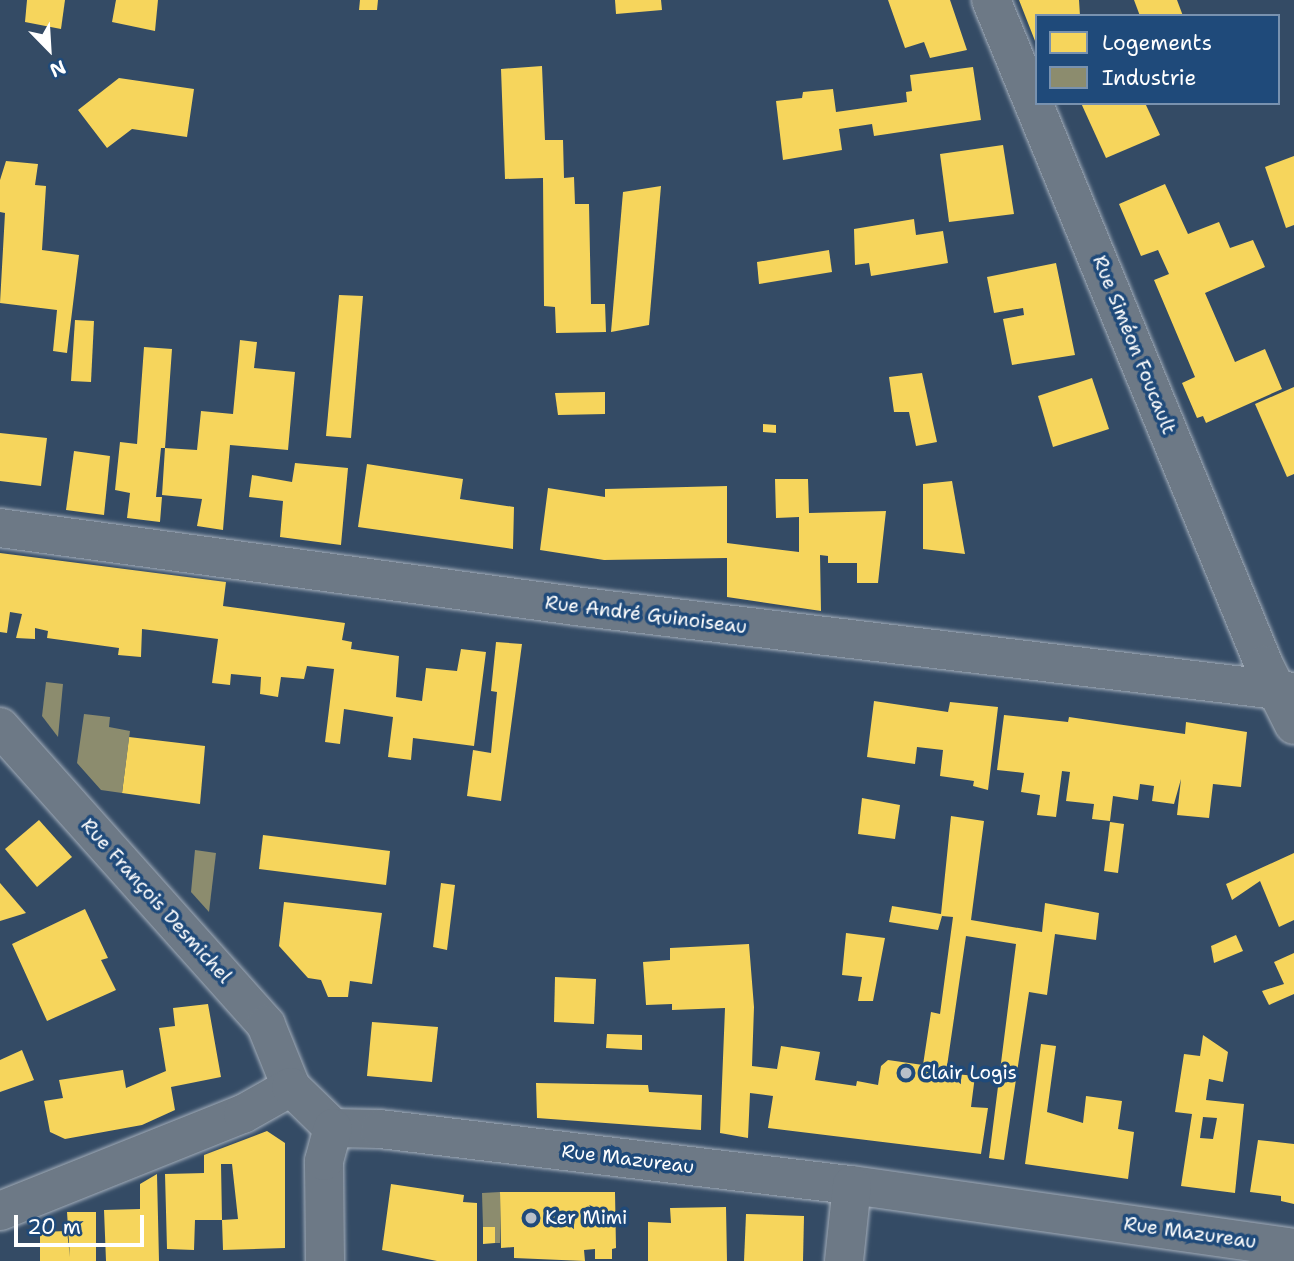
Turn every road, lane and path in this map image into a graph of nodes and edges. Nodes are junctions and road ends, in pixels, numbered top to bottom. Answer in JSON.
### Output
{"nodes":[{"id":1,"x":991,"y":0,"type":"edge"},
{"id":2,"x":1035,"y":103,"type":"edge"},
{"id":3,"x":1036,"y":105,"type":"edge"},
{"id":4,"x":0,"y":528,"type":"edge"},
{"id":5,"x":1285,"y":691,"type":"edge"},
{"id":6,"x":1294,"y":725,"type":"edge"},
{"id":7,"x":0,"y":727,"type":"edge"},
{"id":8,"x":291,"y":1087,"type":"junction"},
{"id":9,"x":333,"y":1128,"type":"junction"},
{"id":10,"x":852,"y":1185,"type":"junction"},
{"id":11,"x":0,"y":1211,"type":"edge"},
{"id":12,"x":1294,"y":1248,"type":"edge"},
{"id":13,"x":325,"y":1261,"type":"edge"},
{"id":14,"x":844,"y":1261,"type":"edge"}],
"edges":[{"from":1,"to":2,"type":"street","name":"Rue Siméon Foucault"},
{"from":3,"to":5,"type":"street","name":"Rue Siméon Foucault"},
{"from":4,"to":5,"type":"street","name":"Rue André Guinoiseau"},
{"from":5,"to":6,"type":"street","name":"Rue Siméon Foucault"},
{"from":7,"to":8,"type":"street","name":"Rue François Desmichel"},
{"from":8,"to":9,"type":"street"},
{"from":8,"to":11,"type":"street"},
{"from":9,"to":10,"type":"street","name":"Rue Mazureau"},
{"from":9,"to":13,"type":"street"},
{"from":10,"to":12,"type":"street","name":"Rue Mazureau"},
{"from":10,"to":14,"type":"street"}]}
